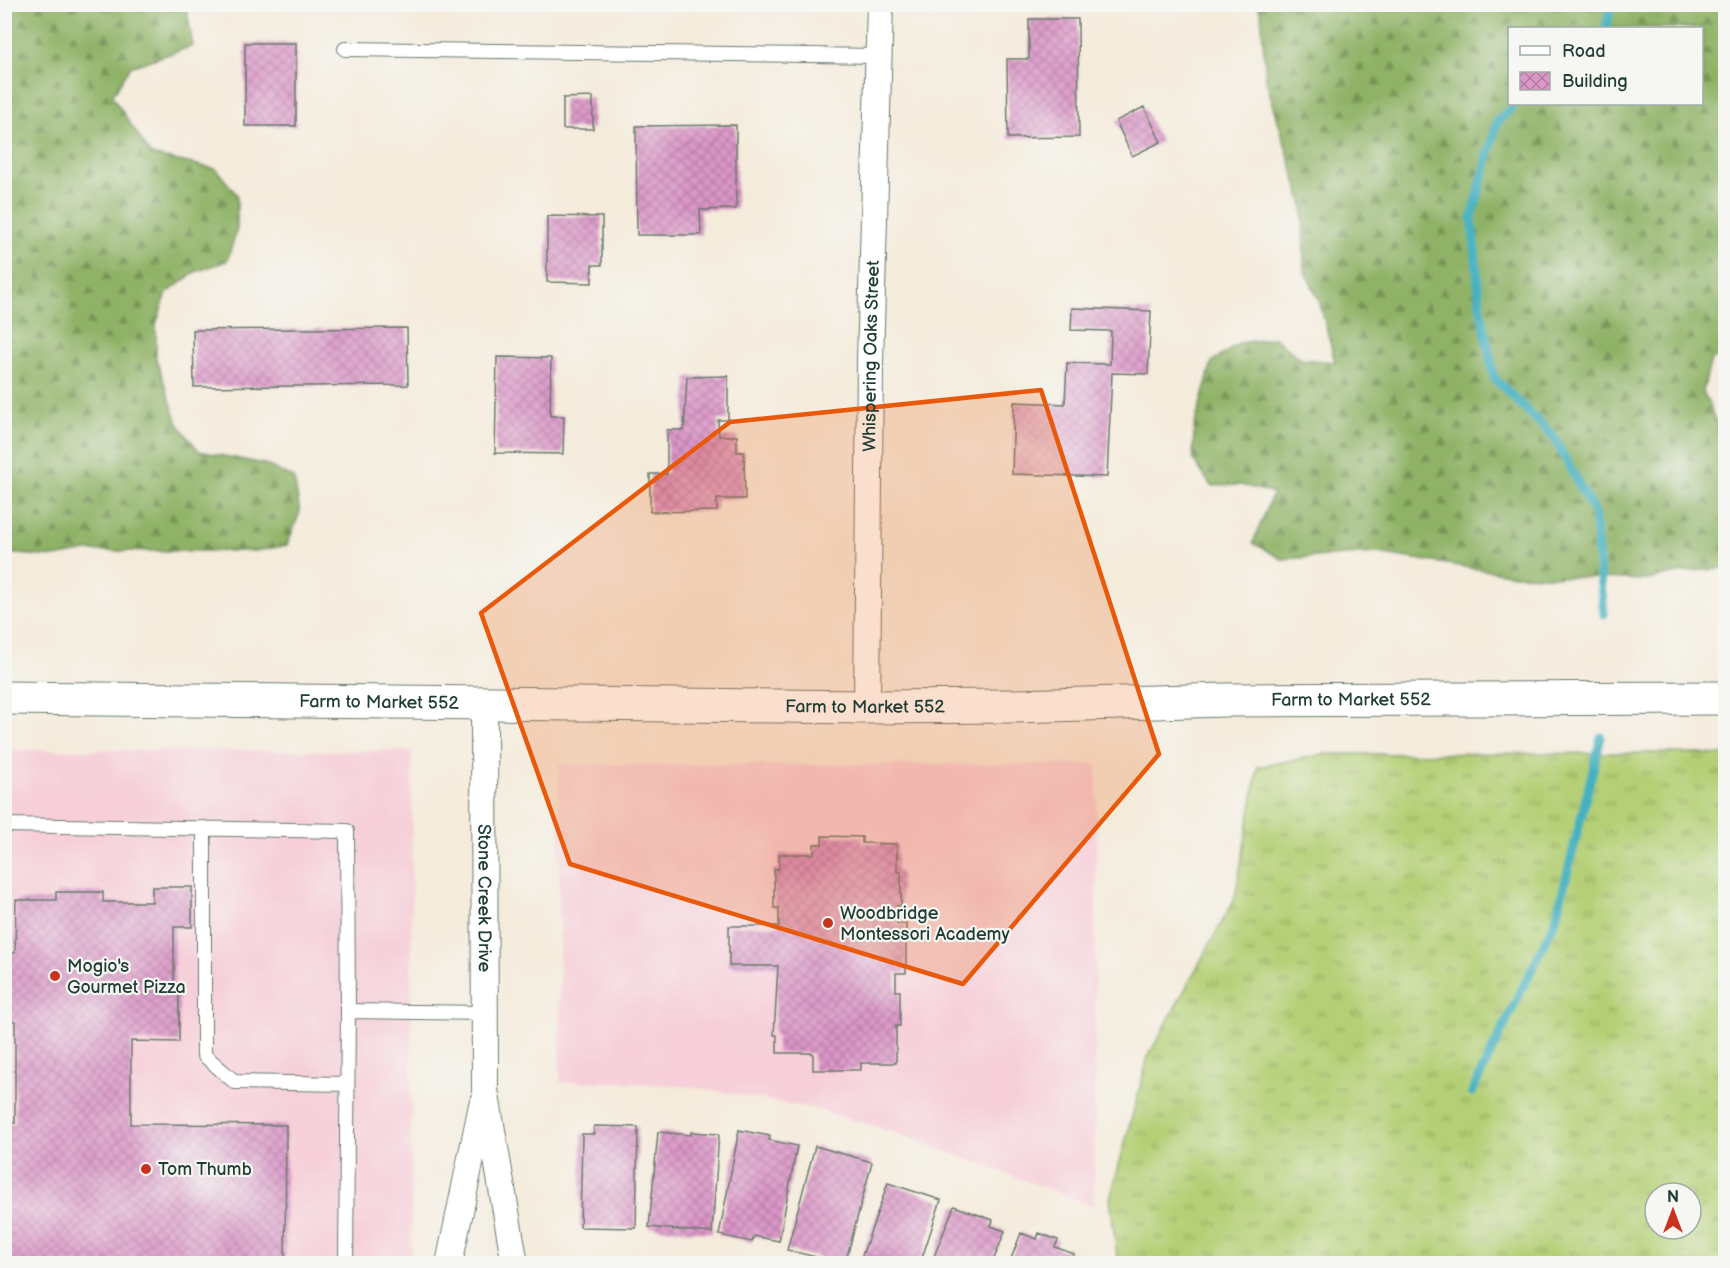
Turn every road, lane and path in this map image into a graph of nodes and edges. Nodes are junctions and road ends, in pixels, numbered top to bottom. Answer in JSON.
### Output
{"nodes":[{"id":1,"x":880,"y":4,"type":"edge"},
{"id":2,"x":345,"y":49,"type":"dead end"},
{"id":3,"x":880,"y":56,"type":"junction"},
{"id":4,"x":4,"y":698,"type":"edge"},
{"id":5,"x":1725,"y":698,"type":"edge"},
{"id":6,"x":484,"y":704,"type":"junction"},
{"id":7,"x":867,"y":707,"type":"junction"},
{"id":8,"x":4,"y":825,"type":"edge"},
{"id":9,"x":204,"y":828,"type":"junction"},
{"id":10,"x":348,"y":1011,"type":"junction"},
{"id":11,"x":486,"y":1013,"type":"junction"},
{"id":12,"x":347,"y":1084,"type":"junction"},
{"id":13,"x":486,"y":1090,"type":"junction"},
{"id":14,"x":346,"y":1263,"type":"edge"},
{"id":15,"x":449,"y":1263,"type":"edge"},
{"id":16,"x":515,"y":1263,"type":"edge"}],
"edges":[{"from":1,"to":3,"type":"street","name":"Whispering Oaks Street"},
{"from":2,"to":3,"type":"lane"},
{"from":3,"to":7,"type":"street","name":"Whispering Oaks Street"},
{"from":4,"to":6,"type":"main road","name":"Farm to Market 552"},
{"from":5,"to":7,"type":"main road","name":"Farm to Market 552"},
{"from":6,"to":7,"type":"main road","name":"Farm to Market 552"},
{"from":6,"to":11,"type":"street","name":"Stone Creek Drive"},
{"from":8,"to":9,"type":"lane"},
{"from":9,"to":10,"type":"lane"},
{"from":9,"to":12,"type":"lane"},
{"from":10,"to":11,"type":"lane"},
{"from":10,"to":12,"type":"lane"},
{"from":11,"to":13,"type":"street","name":"Stone Creek Drive"},
{"from":12,"to":14,"type":"lane"},
{"from":13,"to":15,"type":"street","name":"Stone Creek Drive"},
{"from":13,"to":16,"type":"street","name":"Stone Creek Drive"}]}
